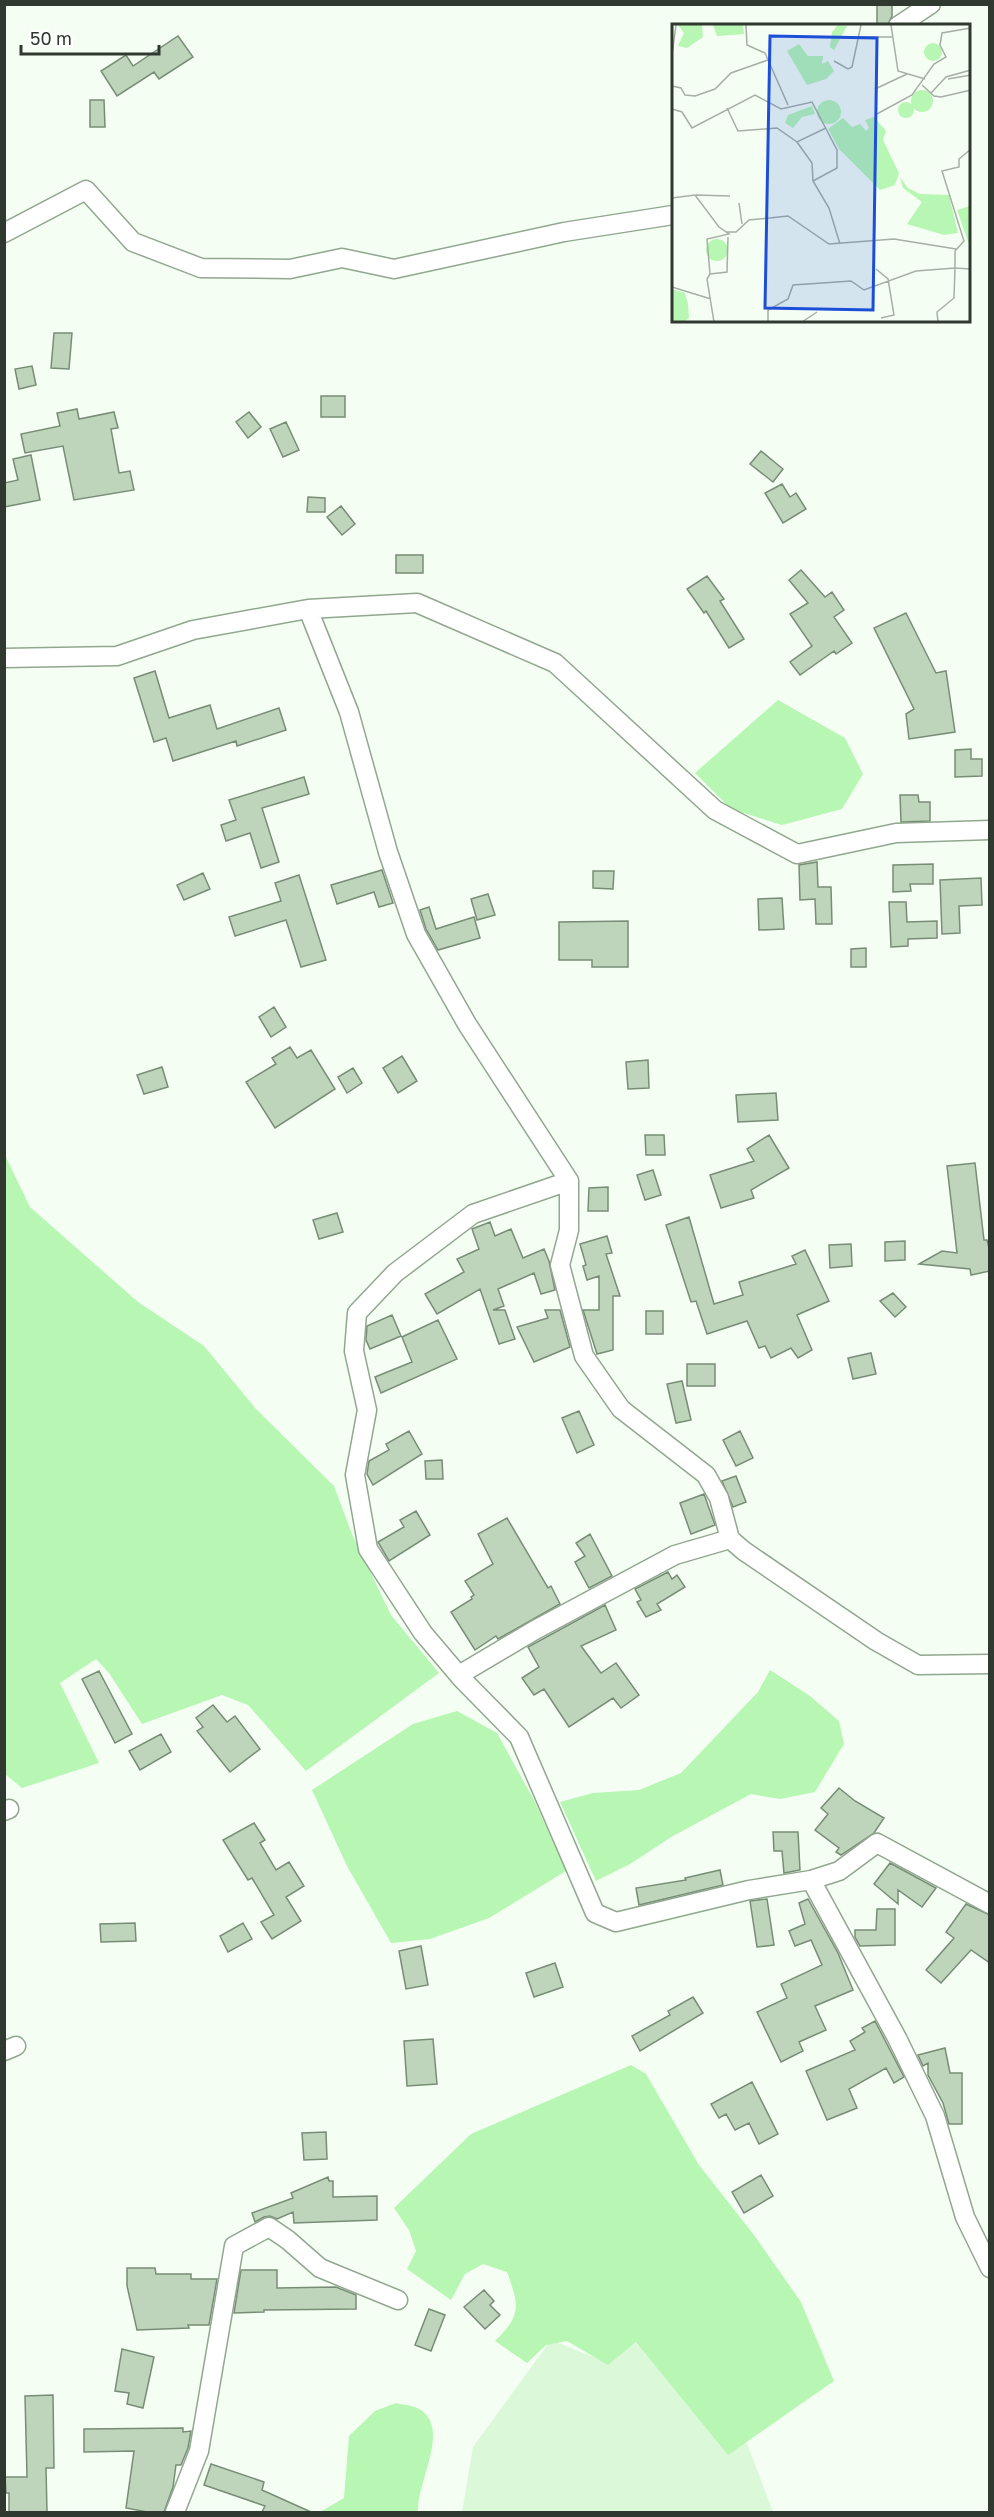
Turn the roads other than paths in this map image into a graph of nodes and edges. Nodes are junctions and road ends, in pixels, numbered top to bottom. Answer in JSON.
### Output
{"nodes":[{"id":1,"x":931,"y":4,"type":"edge"},
{"id":2,"x":901,"y":24,"type":"edge"},
{"id":3,"x":672,"y":215,"type":"edge"},
{"id":4,"x":4,"y":233,"type":"edge"},
{"id":5,"x":308,"y":609,"type":"junction"},
{"id":6,"x":4,"y":658,"type":"edge"},
{"id":7,"x":990,"y":830,"type":"edge"},
{"id":8,"x":569,"y":1181,"type":"junction"},
{"id":9,"x":730,"y":1539,"type":"junction"},
{"id":10,"x":990,"y":1664,"type":"edge"},
{"id":11,"x":459,"y":1675,"type":"junction"},
{"id":12,"x":811,"y":1880,"type":"junction"},
{"id":13,"x":990,"y":1904,"type":"edge"},
{"id":14,"x":990,"y":2268,"type":"edge"},
{"id":15,"x":398,"y":2300,"type":"dead end"},
{"id":16,"x":176,"y":2512,"type":"edge"}],
"edges":[{"from":1,"to":2,"type":"street"},
{"from":3,"to":4,"type":"street"},
{"from":5,"to":6,"type":"street"},
{"from":5,"to":7,"type":"street"},
{"from":5,"to":8,"type":"street"},
{"from":8,"to":9,"type":"street"},
{"from":8,"to":11,"type":"street"},
{"from":9,"to":10,"type":"street"},
{"from":9,"to":11,"type":"street"},
{"from":11,"to":12,"type":"street"},
{"from":12,"to":13,"type":"street"},
{"from":12,"to":14,"type":"street"},
{"from":15,"to":16,"type":"street"}]}
